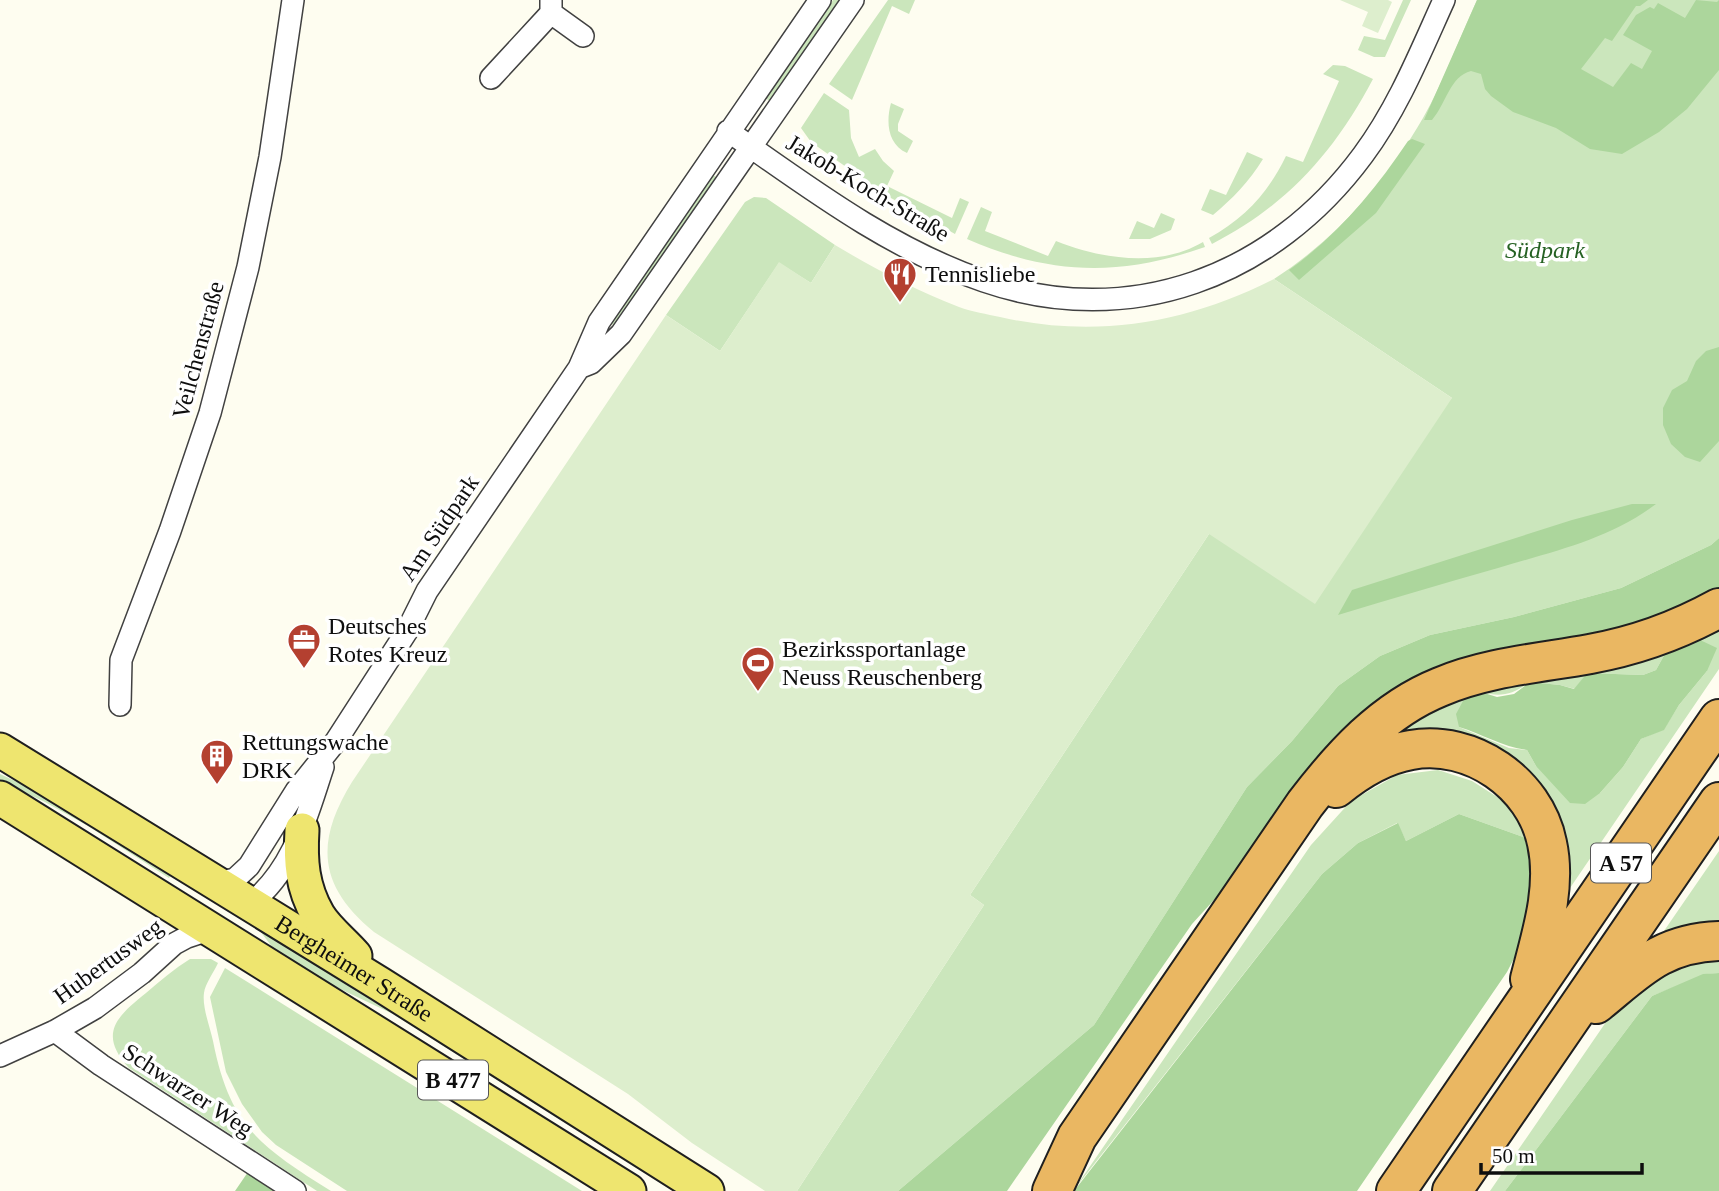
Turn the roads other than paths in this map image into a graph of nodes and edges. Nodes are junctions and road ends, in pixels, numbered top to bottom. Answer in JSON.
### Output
{"nodes":[{"id":1,"x":293,"y":0,"type":"edge"},
{"id":2,"x":820,"y":0,"type":"edge"},
{"id":3,"x":853,"y":0,"type":"edge"},
{"id":4,"x":1444,"y":0,"type":"edge"},
{"id":5,"x":551,"y":7,"type":"edge"},
{"id":6,"x":583,"y":36,"type":"dead end"},
{"id":7,"x":491,"y":78,"type":"dead end"},
{"id":8,"x":728,"y":131,"type":"junction"},
{"id":9,"x":750,"y":147,"type":"junction"},
{"id":10,"x":579,"y":368,"type":"junction"},
{"id":11,"x":1719,"y":608,"type":"edge"},
{"id":12,"x":120,"y":705,"type":"dead end"},
{"id":13,"x":1719,"y":719,"type":"edge"},
{"id":14,"x":0,"y":750,"type":"edge"},
{"id":15,"x":326,"y":755,"type":"junction"},
{"id":16,"x":0,"y":798,"type":"edge"},
{"id":17,"x":1719,"y":803,"type":"edge"},
{"id":18,"x":302,"y":830,"type":"junction"},
{"id":19,"x":1275,"y":849,"type":"junction"},
{"id":20,"x":215,"y":883,"type":"junction"},
{"id":21,"x":250,"y":904,"type":"junction"},
{"id":22,"x":211,"y":929,"type":"junction"},
{"id":23,"x":1719,"y":941,"type":"edge"},
{"id":24,"x":380,"y":984,"type":"junction"},
{"id":25,"x":1523,"y":1006,"type":"junction"},
{"id":26,"x":55,"y":1031,"type":"junction"},
{"id":27,"x":1560,"y":1034,"type":"junction"},
{"id":28,"x":0,"y":1056,"type":"edge"},
{"id":29,"x":1077,"y":1138,"type":"junction"},
{"id":30,"x":295,"y":1191,"type":"edge"},
{"id":31,"x":629,"y":1191,"type":"edge"},
{"id":32,"x":707,"y":1191,"type":"edge"},
{"id":33,"x":1025,"y":1191,"type":"edge"},
{"id":34,"x":1052,"y":1191,"type":"edge"},
{"id":35,"x":1396,"y":1191,"type":"edge"},
{"id":36,"x":1452,"y":1191,"type":"edge"}],
"edges":[{"from":1,"to":12,"type":"street","name":"Veilchenstraße"},
{"from":2,"to":8,"type":"street","name":"Am Südpark"},
{"from":3,"to":9,"type":"street","name":"Am Südpark"},
{"from":4,"to":9,"type":"street","name":"Jakob-Koch-Straße"},
{"from":5,"to":6,"type":"street"},
{"from":5,"to":7,"type":"street"},
{"from":8,"to":9,"type":"street"},
{"from":8,"to":10,"type":"street","name":"Am Südpark"},
{"from":9,"to":10,"type":"street","name":"Am Südpark"},
{"from":10,"to":15,"type":"street","name":"Am Südpark"},
{"from":11,"to":19,"type":"highway"},
{"from":13,"to":25,"type":"highway","number":"A 57"},
{"from":14,"to":20,"type":"main road","name":"Bergheimer Straße","number":"B 477"},
{"from":15,"to":18,"type":"street","name":"Am Südpark"},
{"from":15,"to":20,"type":"street","name":"Am Südpark"},
{"from":16,"to":22,"type":"main road","name":"Bergheimer Straße","number":"B 477"},
{"from":17,"to":27,"type":"highway","number":"A 57"},
{"from":18,"to":21,"type":"street","name":"Am Südpark"},
{"from":18,"to":24,"type":"main road"},
{"from":19,"to":25,"type":"highway"},
{"from":19,"to":29,"type":"highway"},
{"from":20,"to":21,"type":"main road","name":"Bergheimer Straße","number":"B 477"},
{"from":21,"to":22,"type":"main road"},
{"from":21,"to":24,"type":"main road","name":"Bergheimer Straße","number":"B 477"},
{"from":22,"to":26,"type":"street","name":"Hubertusweg"},
{"from":22,"to":31,"type":"main road","name":"Bergheimer Straße","number":"B 477"},
{"from":23,"to":27,"type":"highway"},
{"from":24,"to":32,"type":"main road","name":"Bergheimer Straße","number":"B 477"},
{"from":25,"to":35,"type":"highway","number":"A 57"},
{"from":26,"to":28,"type":"street","name":"Hubertusweg"},
{"from":26,"to":30,"type":"street","name":"Schwarzer Weg"},
{"from":27,"to":36,"type":"highway","number":"A 57"},
{"from":29,"to":33,"type":"highway"},
{"from":29,"to":34,"type":"highway"}]}
